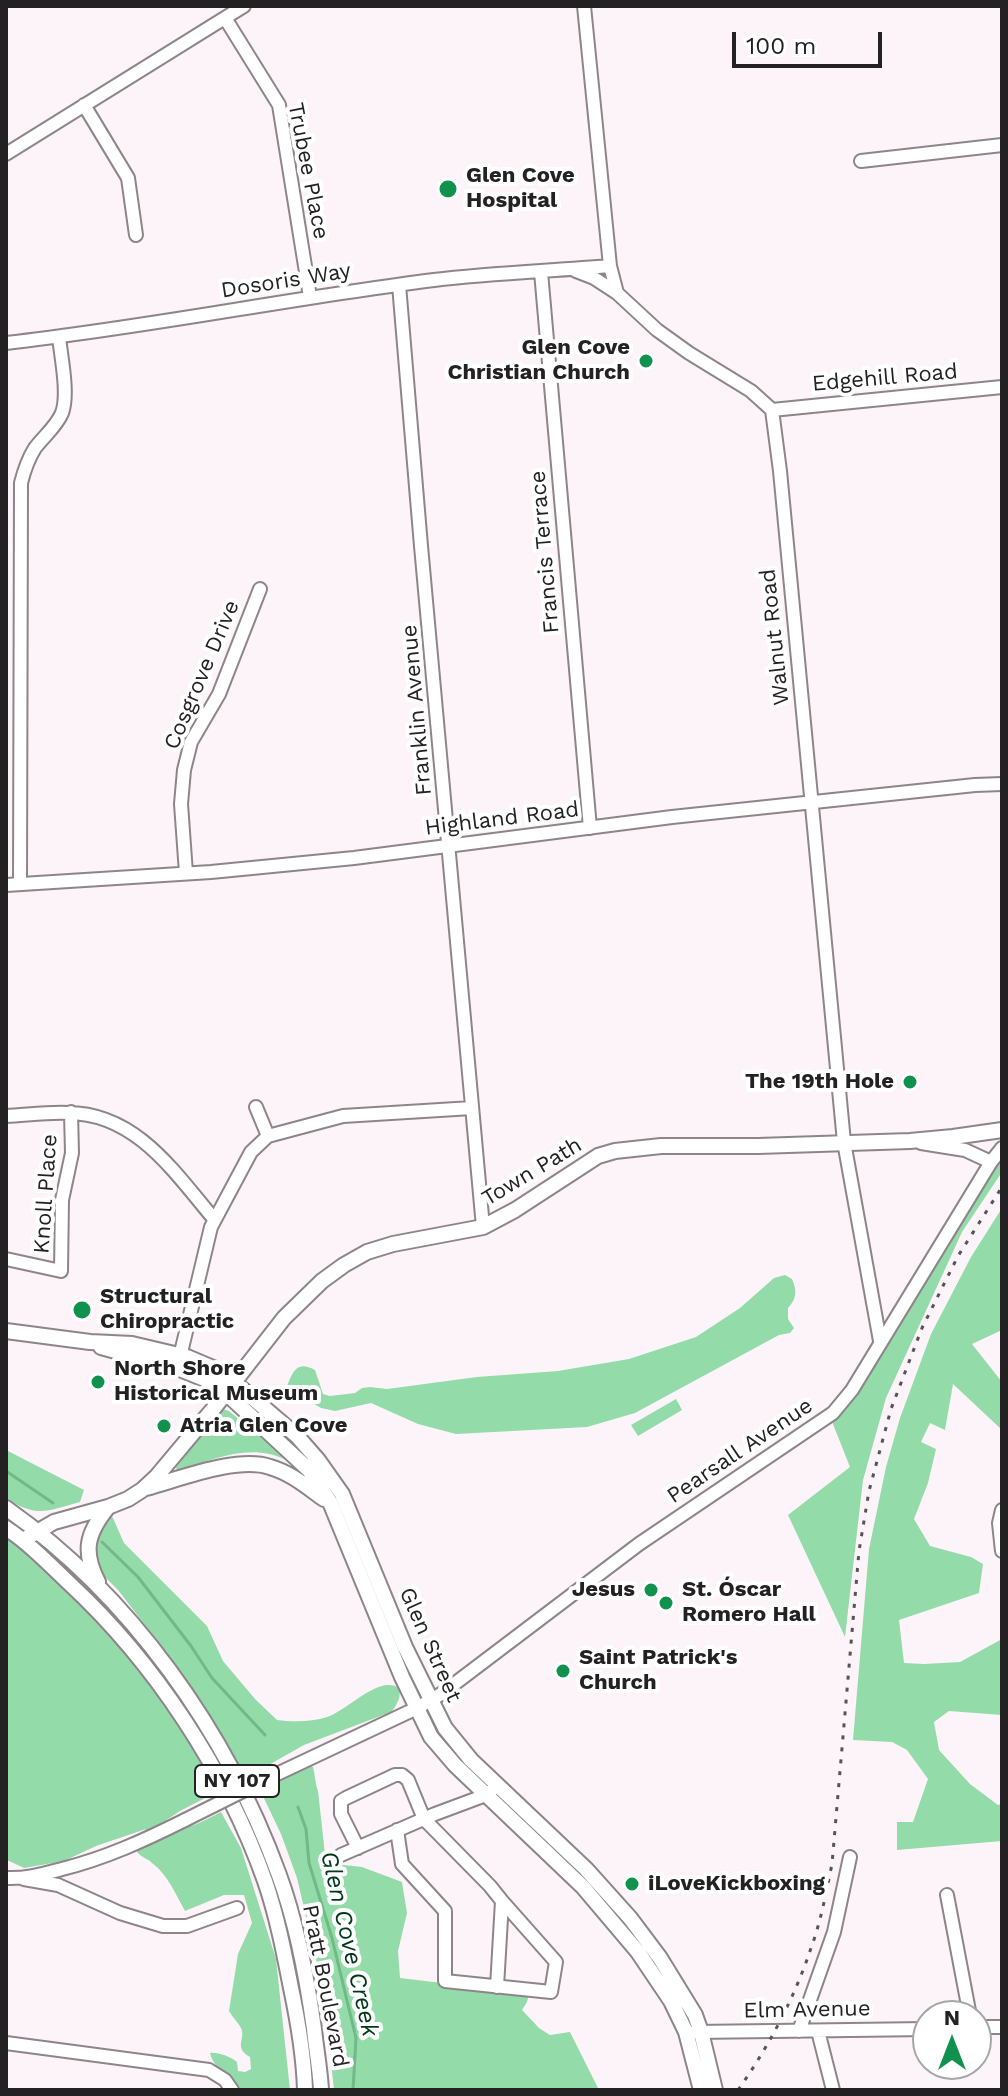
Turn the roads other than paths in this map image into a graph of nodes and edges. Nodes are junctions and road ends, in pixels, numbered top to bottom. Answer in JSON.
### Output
{"nodes":[{"id":1,"x":244,"y":6,"type":"edge"},
{"id":2,"x":584,"y":6,"type":"edge"},
{"id":3,"x":225,"y":18,"type":"junction"},
{"id":4,"x":84,"y":105,"type":"junction"},
{"id":5,"x":1002,"y":145,"type":"edge"},
{"id":6,"x":6,"y":154,"type":"edge"},
{"id":7,"x":861,"y":161,"type":"dead end"},
{"id":8,"x":136,"y":235,"type":"dead end"},
{"id":9,"x":610,"y":266,"type":"junction"},
{"id":10,"x":573,"y":269,"type":"junction"},
{"id":11,"x":541,"y":272,"type":"junction"},
{"id":12,"x":399,"y":285,"type":"junction"},
{"id":13,"x":617,"y":293,"type":"junction"},
{"id":14,"x":310,"y":297,"type":"junction"},
{"id":15,"x":59,"y":337,"type":"junction"},
{"id":16,"x":6,"y":343,"type":"edge"},
{"id":17,"x":1002,"y":387,"type":"edge"},
{"id":18,"x":772,"y":410,"type":"junction"},
{"id":19,"x":260,"y":589,"type":"dead end"},
{"id":20,"x":1002,"y":784,"type":"edge"},
{"id":21,"x":812,"y":802,"type":"junction"},
{"id":22,"x":590,"y":828,"type":"junction"},
{"id":23,"x":449,"y":846,"type":"junction"},
{"id":24,"x":186,"y":873,"type":"junction"},
{"id":25,"x":13,"y":885,"type":"edge"},
{"id":26,"x":256,"y":1107,"type":"dead end"},
{"id":27,"x":472,"y":1108,"type":"junction"},
{"id":28,"x":71,"y":1112,"type":"junction"},
{"id":29,"x":6,"y":1116,"type":"edge"},
{"id":30,"x":1002,"y":1130,"type":"edge"},
{"id":31,"x":268,"y":1136,"type":"junction"},
{"id":32,"x":910,"y":1141,"type":"junction"},
{"id":33,"x":844,"y":1142,"type":"junction"},
{"id":34,"x":1002,"y":1148,"type":"edge"},
{"id":35,"x":991,"y":1162,"type":"junction"},
{"id":36,"x":214,"y":1219,"type":"junction"},
{"id":37,"x":483,"y":1227,"type":"junction"},
{"id":38,"x":6,"y":1259,"type":"edge"},
{"id":39,"x":6,"y":1331,"type":"edge"},
{"id":40,"x":880,"y":1341,"type":"junction"},
{"id":41,"x":179,"y":1362,"type":"junction"},
{"id":42,"x":230,"y":1387,"type":"junction"},
{"id":43,"x":316,"y":1468,"type":"junction"},
{"id":44,"x":283,"y":1472,"type":"junction"},
{"id":45,"x":142,"y":1490,"type":"junction"},
{"id":46,"x":330,"y":1502,"type":"junction"},
{"id":47,"x":108,"y":1507,"type":"junction"},
{"id":48,"x":6,"y":1508,"type":"edge"},
{"id":49,"x":1002,"y":1510,"type":"edge"},
{"id":50,"x":6,"y":1528,"type":"edge"},
{"id":51,"x":38,"y":1531,"type":"junction"},
{"id":52,"x":23,"y":1540,"type":"junction"},
{"id":53,"x":357,"y":1548,"type":"junction"},
{"id":54,"x":1002,"y":1551,"type":"edge"},
{"id":55,"x":103,"y":1593,"type":"junction"},
{"id":56,"x":423,"y":1704,"type":"junction"},
{"id":57,"x":492,"y":1790,"type":"junction"},
{"id":58,"x":424,"y":1819,"type":"junction"},
{"id":59,"x":397,"y":1830,"type":"junction"},
{"id":60,"x":358,"y":1848,"type":"junction"},
{"id":61,"x":341,"y":1855,"type":"dead end"},
{"id":62,"x":850,"y":1857,"type":"dead end"},
{"id":63,"x":6,"y":1878,"type":"edge"},
{"id":64,"x":24,"y":1879,"type":"junction"},
{"id":65,"x":947,"y":1895,"type":"dead end"},
{"id":66,"x":502,"y":1901,"type":"junction"},
{"id":67,"x":237,"y":1908,"type":"dead end"},
{"id":68,"x":497,"y":1987,"type":"junction"},
{"id":69,"x":967,"y":2000,"type":"edge"},
{"id":70,"x":912,"y":2029,"type":"edge"},
{"id":71,"x":799,"y":2031,"type":"junction"},
{"id":72,"x":818,"y":2031,"type":"junction"},
{"id":73,"x":693,"y":2032,"type":"junction"},
{"id":74,"x":6,"y":2043,"type":"edge"},
{"id":75,"x":229,"y":2085,"type":"edge"},
{"id":76,"x":305,"y":2090,"type":"edge"},
{"id":77,"x":321,"y":2090,"type":"edge"},
{"id":78,"x":701,"y":2090,"type":"edge"},
{"id":79,"x":715,"y":2090,"type":"edge"},
{"id":80,"x":833,"y":2090,"type":"edge"}],
"edges":[{"from":1,"to":3,"type":"street"},
{"from":2,"to":9,"type":"street"},
{"from":3,"to":4,"type":"street"},
{"from":3,"to":14,"type":"street","name":"Trubee Place"},
{"from":4,"to":6,"type":"street"},
{"from":4,"to":8,"type":"street"},
{"from":5,"to":7,"type":"street"},
{"from":9,"to":10,"type":"street","name":"Dosoris Way"},
{"from":9,"to":13,"type":"street"},
{"from":10,"to":11,"type":"street","name":"Dosoris Way"},
{"from":10,"to":13,"type":"street"},
{"from":11,"to":12,"type":"street","name":"Dosoris Way"},
{"from":11,"to":22,"type":"street","name":"Francis Terrace"},
{"from":12,"to":14,"type":"street","name":"Dosoris Way"},
{"from":12,"to":23,"type":"street","name":"Franklin Avenue"},
{"from":13,"to":18,"type":"street"},
{"from":14,"to":15,"type":"street","name":"Dosoris Way"},
{"from":15,"to":16,"type":"street","name":"Dosoris Way"},
{"from":15,"to":25,"type":"street"},
{"from":17,"to":18,"type":"street","name":"Edgehill Road"},
{"from":18,"to":21,"type":"street","name":"Walnut Road"},
{"from":19,"to":24,"type":"street","name":"Cosgrove Drive"},
{"from":20,"to":21,"type":"street","name":"Highland Road"},
{"from":21,"to":22,"type":"street","name":"Highland Road"},
{"from":21,"to":33,"type":"street","name":"Walnut Road"},
{"from":22,"to":23,"type":"street","name":"Highland Road"},
{"from":23,"to":24,"type":"street","name":"Highland Road"},
{"from":23,"to":27,"type":"street","name":"Franklin Avenue"},
{"from":24,"to":25,"type":"street","name":"Highland Road"},
{"from":26,"to":31,"type":"street"},
{"from":27,"to":31,"type":"street"},
{"from":27,"to":37,"type":"street","name":"Franklin Avenue"},
{"from":28,"to":29,"type":"street"},
{"from":28,"to":36,"type":"street"},
{"from":28,"to":38,"type":"street","name":"Knoll Place"},
{"from":30,"to":32,"type":"main road","name":"Town Path"},
{"from":31,"to":36,"type":"street"},
{"from":32,"to":33,"type":"main road","name":"Town Path"},
{"from":32,"to":35,"type":"street"},
{"from":33,"to":37,"type":"main road","name":"Town Path"},
{"from":33,"to":40,"type":"street","name":"Walnut Road"},
{"from":34,"to":35,"type":"street","name":"Pearsall Avenue"},
{"from":35,"to":40,"type":"street","name":"Pearsall Avenue"},
{"from":36,"to":41,"type":"street"},
{"from":37,"to":42,"type":"main road","name":"Town Path"},
{"from":39,"to":41,"type":"main road","name":"Glen Street"},
{"from":40,"to":56,"type":"street","name":"Pearsall Avenue"},
{"from":41,"to":42,"type":"main road","name":"Glen Street"},
{"from":42,"to":43,"type":"main road","name":"Glen Street"},
{"from":42,"to":45,"type":"main road","name":"Town Path"},
{"from":43,"to":44,"type":"main road"},
{"from":43,"to":46,"type":"main road","name":"Glen Street"},
{"from":43,"to":53,"type":"main road","name":"Glen Street"},
{"from":44,"to":45,"type":"main road","name":"Town Path"},
{"from":44,"to":46,"type":"main road","name":"Town Path"},
{"from":45,"to":47,"type":"main road","name":"Town Path"},
{"from":46,"to":53,"type":"main road","name":"Glen Street"},
{"from":47,"to":51,"type":"main road","name":"Town Path"},
{"from":47,"to":55,"type":"main road"},
{"from":48,"to":51,"type":"main road","name":"Pratt Boulevard","number":"NY 107"},
{"from":49,"to":54,"type":"street"},
{"from":50,"to":52,"type":"main road","name":"Pratt Boulevard","number":"NY 107"},
{"from":51,"to":52,"type":"main road","name":"Town Path"},
{"from":51,"to":55,"type":"main road","name":"Pratt Boulevard","number":"NY 107"},
{"from":52,"to":76,"type":"main road","name":"Pratt Boulevard","number":"NY 107"},
{"from":53,"to":56,"type":"main road","name":"Glen Street"},
{"from":55,"to":77,"type":"main road","name":"Pratt Boulevard","number":"NY 107"},
{"from":56,"to":57,"type":"main road","name":"Glen Street"},
{"from":56,"to":64,"type":"street","name":"Pearsall Avenue","bridge":true},
{"from":57,"to":58,"type":"street"},
{"from":57,"to":73,"type":"main road","name":"Glen Street"},
{"from":58,"to":59,"type":"street"},
{"from":58,"to":60,"type":"street"},
{"from":58,"to":66,"type":"street"},
{"from":59,"to":60,"type":"street"},
{"from":59,"to":68,"type":"street"},
{"from":60,"to":61,"type":"street"},
{"from":62,"to":71,"type":"street"},
{"from":63,"to":64,"type":"street"},
{"from":64,"to":67,"type":"street"},
{"from":65,"to":69,"type":"street"},
{"from":66,"to":68,"type":"street"},
{"from":66,"to":68,"type":"street"},
{"from":70,"to":72,"type":"street","name":"Elm Avenue"},
{"from":71,"to":72,"type":"street","name":"Elm Avenue"},
{"from":71,"to":73,"type":"street","name":"Elm Avenue"},
{"from":72,"to":80,"type":"street"},
{"from":73,"to":78,"type":"main road"},
{"from":73,"to":79,"type":"main road"},
{"from":74,"to":75,"type":"street"}]}
